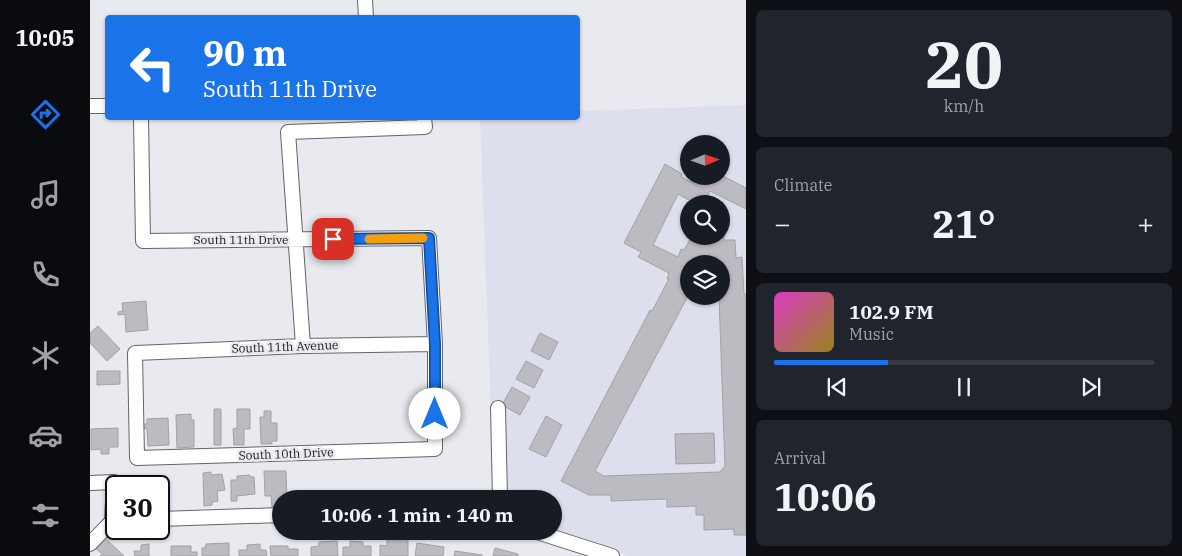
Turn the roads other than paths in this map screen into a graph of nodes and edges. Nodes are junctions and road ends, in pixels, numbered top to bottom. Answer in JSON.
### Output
{"nodes":[{"id":1,"x":365,"y":0,"type":"edge"},
{"id":2,"x":366,"y":15,"type":"edge"},
{"id":3,"x":90,"y":106,"type":"edge"},
{"id":4,"x":105,"y":106,"type":"edge"},
{"id":5,"x":141,"y":120,"type":"edge"},
{"id":6,"x":424,"y":122,"type":"edge"},
{"id":7,"x":295,"y":240,"type":"junction"},
{"id":8,"x":435,"y":344,"type":"junction"},
{"id":9,"x":303,"y":346,"type":"junction"},
{"id":10,"x":498,"y":408,"type":"dead end"},
{"id":11,"x":137,"y":458,"type":"joint"},
{"id":12,"x":105,"y":482,"type":"edge"},
{"id":13,"x":90,"y":483,"type":"edge"},
{"id":14,"x":500,"y":490,"type":"edge"},
{"id":15,"x":272,"y":515,"type":"edge"},
{"id":16,"x":170,"y":520,"type":"edge"},
{"id":17,"x":105,"y":530,"type":"edge"},
{"id":18,"x":562,"y":540,"type":"edge"},
{"id":19,"x":90,"y":544,"type":"edge"},
{"id":20,"x":612,"y":556,"type":"edge"}],
"edges":[{"from":1,"to":2,"type":"street"},
{"from":3,"to":4,"type":"street"},
{"from":5,"to":7,"type":"street","name":"South 11th Drive"},
{"from":6,"to":7,"type":"street"},
{"from":7,"to":8,"type":"street","name":"South 11th Drive"},
{"from":7,"to":9,"type":"street"},
{"from":8,"to":9,"type":"street","name":"South 11th Avenue"},
{"from":8,"to":11,"type":"street","name":"South 10th Drive"},
{"from":9,"to":11,"type":"street","name":"South 11th Avenue"},
{"from":10,"to":14,"type":"street"},
{"from":12,"to":13,"type":"street"},
{"from":15,"to":16,"type":"street"},
{"from":17,"to":19,"type":"street"},
{"from":18,"to":20,"type":"street"}]}
